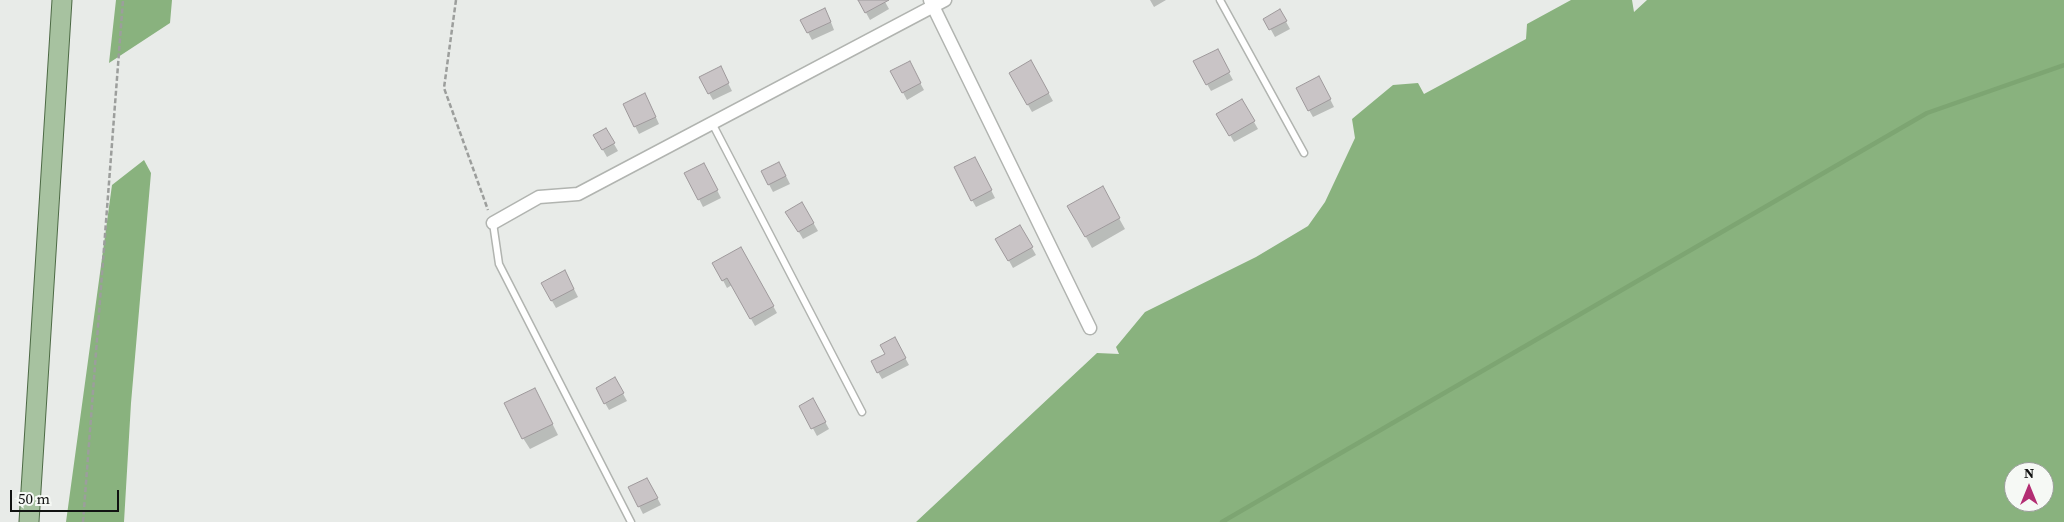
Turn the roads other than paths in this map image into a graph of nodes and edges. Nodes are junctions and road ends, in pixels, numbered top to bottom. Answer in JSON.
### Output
{"nodes":[{"id":1,"x":62,"y":0,"type":"edge"},
{"id":2,"x":945,"y":0,"type":"edge"},
{"id":3,"x":1220,"y":0,"type":"edge"},
{"id":4,"x":931,"y":3,"type":"edge"},
{"id":5,"x":712,"y":123,"type":"junction"},
{"id":6,"x":1304,"y":153,"type":"dead end"},
{"id":7,"x":493,"y":222,"type":"joint"},
{"id":8,"x":1090,"y":328,"type":"dead end"},
{"id":9,"x":862,"y":412,"type":"dead end"},
{"id":10,"x":29,"y":522,"type":"edge"},
{"id":11,"x":631,"y":522,"type":"edge"}],
"edges":[{"from":1,"to":10,"type":"main road"},
{"from":2,"to":4,"type":"street"},
{"from":3,"to":6,"type":"lane"},
{"from":4,"to":5,"type":"street"},
{"from":4,"to":8,"type":"street"},
{"from":5,"to":7,"type":"street"},
{"from":5,"to":9,"type":"lane"},
{"from":7,"to":11,"type":"lane"}]}
